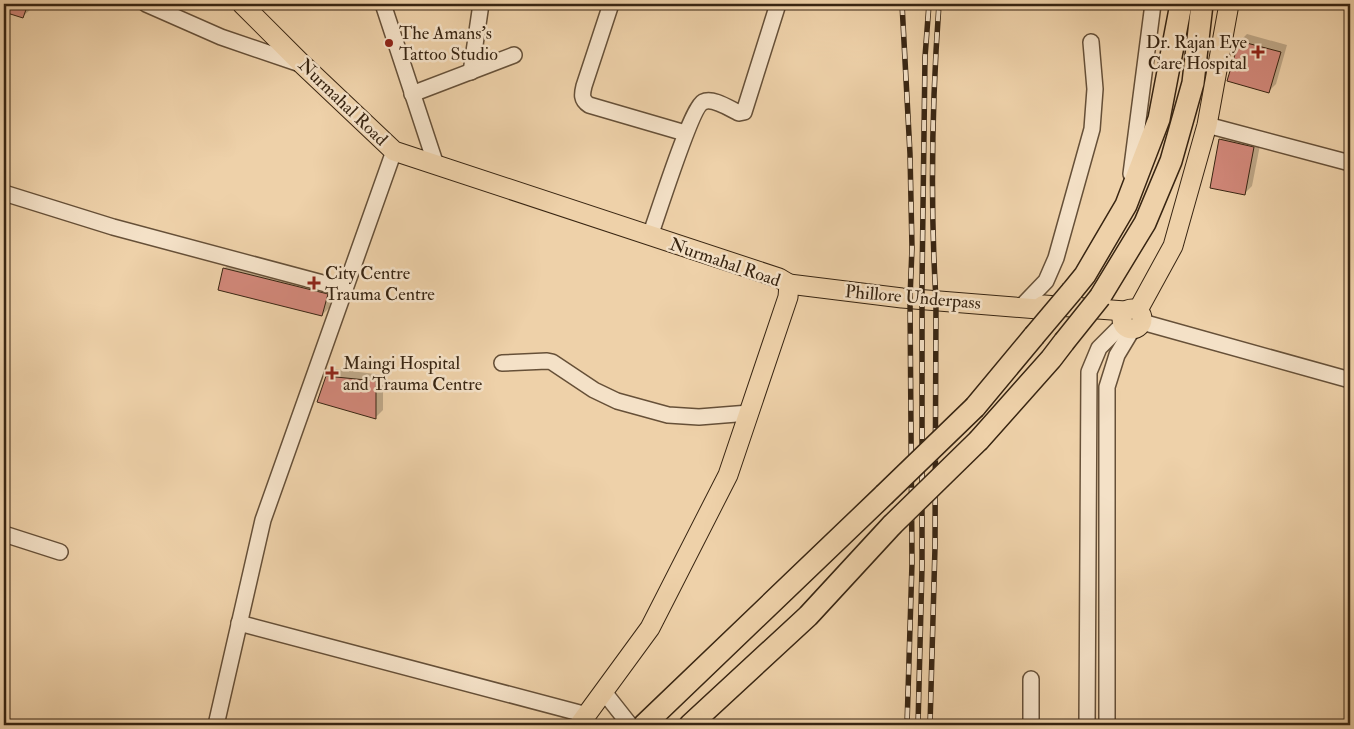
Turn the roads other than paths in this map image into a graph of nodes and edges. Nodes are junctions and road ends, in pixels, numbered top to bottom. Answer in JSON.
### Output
{"nodes":[{"id":1,"x":146,"y":4,"type":"edge"},
{"id":2,"x":242,"y":4,"type":"edge"},
{"id":3,"x":383,"y":4,"type":"edge"},
{"id":4,"x":481,"y":4,"type":"edge"},
{"id":5,"x":611,"y":4,"type":"edge"},
{"id":6,"x":778,"y":4,"type":"edge"},
{"id":7,"x":1153,"y":4,"type":"edge"},
{"id":8,"x":1181,"y":4,"type":"edge"},
{"id":9,"x":1202,"y":4,"type":"edge"},
{"id":10,"x":1230,"y":4,"type":"edge"},
{"id":11,"x":1091,"y":42,"type":"dead end"},
{"id":12,"x":514,"y":56,"type":"dead end"},
{"id":13,"x":302,"y":64,"type":"junction"},
{"id":14,"x":471,"y":72,"type":"junction"},
{"id":15,"x":412,"y":94,"type":"junction"},
{"id":16,"x":1207,"y":125,"type":"junction"},
{"id":17,"x":686,"y":133,"type":"junction"},
{"id":18,"x":394,"y":151,"type":"junction"},
{"id":19,"x":1350,"y":163,"type":"edge"},
{"id":20,"x":436,"y":165,"type":"junction"},
{"id":21,"x":4,"y":193,"type":"edge"},
{"id":22,"x":1126,"y":205,"type":"junction"},
{"id":23,"x":650,"y":236,"type":"junction"},
{"id":24,"x":789,"y":284,"type":"junction"},
{"id":25,"x":345,"y":289,"type":"junction"},
{"id":26,"x":1030,"y":308,"type":"junction"},
{"id":27,"x":1130,"y":320,"type":"junction"},
{"id":28,"x":502,"y":363,"type":"dead end"},
{"id":29,"x":1350,"y":380,"type":"edge"},
{"id":30,"x":749,"y":413,"type":"junction"},
{"id":31,"x":4,"y":534,"type":"edge"},
{"id":32,"x":60,"y":552,"type":"dead end"},
{"id":33,"x":240,"y":623,"type":"junction"},
{"id":34,"x":1031,"y":679,"type":"dead end"},
{"id":35,"x":604,"y":692,"type":"junction"},
{"id":36,"x":583,"y":720,"type":"edge"},
{"id":37,"x":640,"y":724,"type":"edge"},
{"id":38,"x":216,"y":725,"type":"edge"},
{"id":39,"x":690,"y":725,"type":"edge"},
{"id":40,"x":1031,"y":725,"type":"edge"},
{"id":41,"x":1087,"y":725,"type":"edge"},
{"id":42,"x":1107,"y":725,"type":"edge"}],
"edges":[{"from":1,"to":13,"type":"street"},
{"from":2,"to":13,"type":"main road","name":"Nurmahal Road"},
{"from":3,"to":15,"type":"street"},
{"from":4,"to":14,"type":"street"},
{"from":5,"to":17,"type":"street"},
{"from":6,"to":17,"type":"street"},
{"from":7,"to":22,"type":"street"},
{"from":8,"to":22,"type":"highway"},
{"from":9,"to":39,"type":"highway","bridge":true},
{"from":10,"to":16,"type":"main road"},
{"from":11,"to":26,"type":"street"},
{"from":12,"to":14,"type":"street"},
{"from":13,"to":18,"type":"main road","name":"Nurmahal Road"},
{"from":14,"to":15,"type":"street"},
{"from":15,"to":20,"type":"street"},
{"from":16,"to":19,"type":"street"},
{"from":16,"to":27,"type":"main road"},
{"from":17,"to":23,"type":"street"},
{"from":18,"to":20,"type":"main road","name":"Nurmahal Road"},
{"from":18,"to":25,"type":"street"},
{"from":20,"to":23,"type":"main road","name":"Nurmahal Road"},
{"from":21,"to":25,"type":"street"},
{"from":22,"to":37,"type":"highway","bridge":true},
{"from":23,"to":24,"type":"main road","name":"Nurmahal Road"},
{"from":24,"to":26,"type":"main road","name":"Phillore Underpass"},
{"from":24,"to":30,"type":"main road","name":"Nurmahal Road"},
{"from":25,"to":33,"type":"street"},
{"from":26,"to":27,"type":"main road","name":"Phillore Underpass"},
{"from":27,"to":29,"type":"street"},
{"from":27,"to":41,"type":"street"},
{"from":27,"to":42,"type":"street"},
{"from":28,"to":30,"type":"street"},
{"from":30,"to":35,"type":"main road","name":"Nurmahal Road"},
{"from":31,"to":32,"type":"street"},
{"from":33,"to":36,"type":"street"},
{"from":33,"to":38,"type":"street"},
{"from":34,"to":40,"type":"street"},
{"from":35,"to":36,"type":"main road","name":"Nurmahal Road"},
{"from":35,"to":37,"type":"street"}]}
